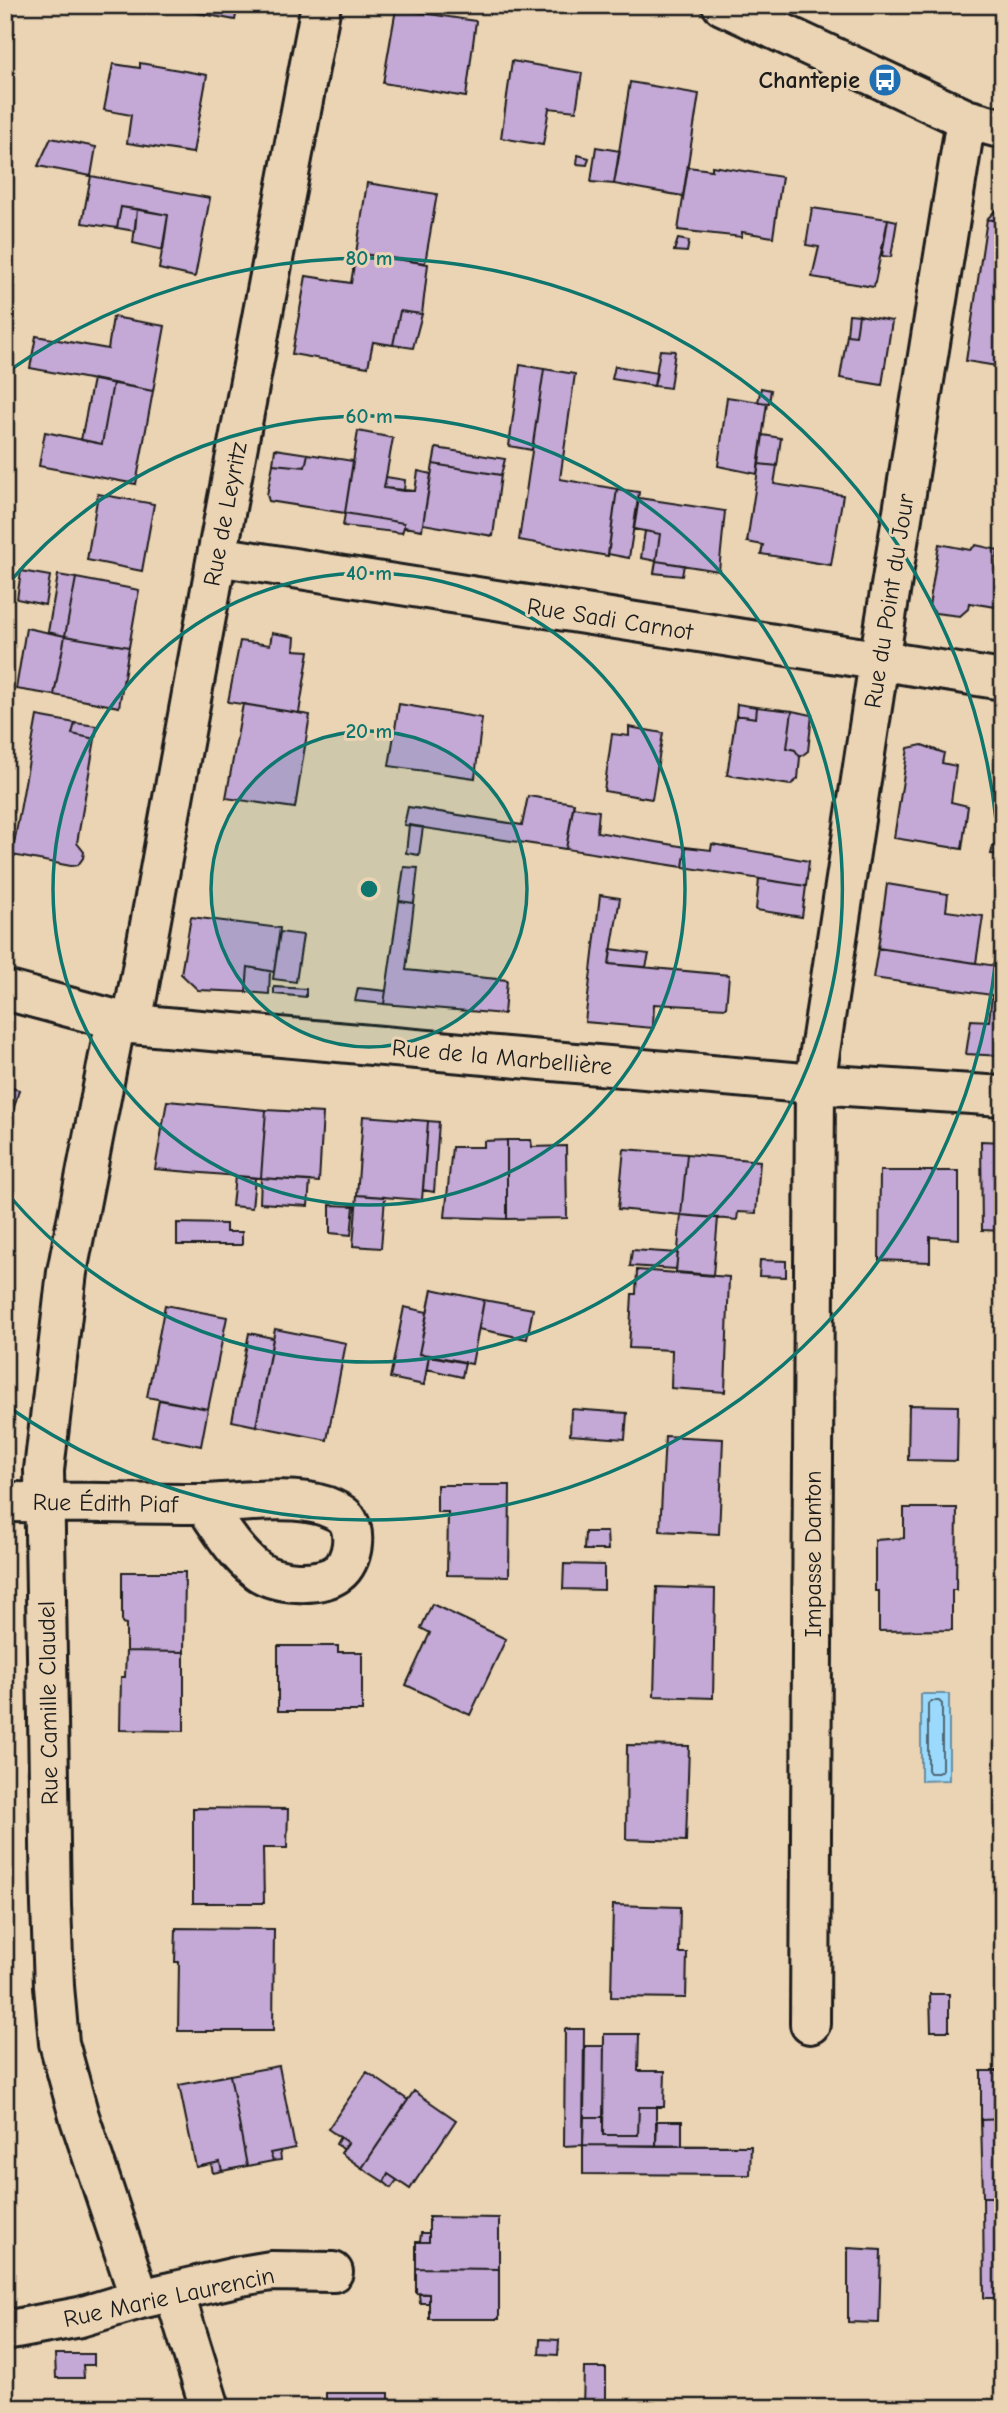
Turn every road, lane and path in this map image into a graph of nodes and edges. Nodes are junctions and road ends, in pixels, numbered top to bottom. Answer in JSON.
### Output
{"nodes":[{"id":1,"x":321,"y":5,"type":"edge"},
{"id":2,"x":722,"y":5,"type":"edge"},
{"id":3,"x":967,"y":119,"type":"junction"},
{"id":4,"x":1003,"y":129,"type":"edge"},
{"id":5,"x":217,"y":556,"type":"junction"},
{"id":6,"x":879,"y":661,"type":"junction"},
{"id":7,"x":1003,"y":680,"type":"edge"},
{"id":8,"x":5,"y":990,"type":"edge"},
{"id":9,"x":124,"y":1022,"type":"junction"},
{"id":10,"x":815,"y":1084,"type":"junction"},
{"id":11,"x":1003,"y":1096,"type":"edge"},
{"id":12,"x":5,"y":1502,"type":"edge"},
{"id":13,"x":46,"y":1502,"type":"junction"},
{"id":14,"x":204,"y":1504,"type":"dead end"},
{"id":15,"x":810,"y":2024,"type":"dead end"},
{"id":16,"x":333,"y":2272,"type":"dead end"},
{"id":17,"x":157,"y":2295,"type":"junction"},
{"id":18,"x":5,"y":2331,"type":"edge"},
{"id":19,"x":210,"y":2408,"type":"edge"}],
"edges":[{"from":1,"to":5,"type":"street","name":"Rue de Leyritz"},
{"from":2,"to":3,"type":"street"},
{"from":3,"to":4,"type":"street"},
{"from":3,"to":6,"type":"street","name":"Rue du Point du Jour"},
{"from":5,"to":6,"type":"street","name":"Rue Sadi Carnot"},
{"from":5,"to":9,"type":"street","name":"Rue de Leyritz"},
{"from":6,"to":7,"type":"street","name":"Rue Sadi Carnot"},
{"from":6,"to":10,"type":"street","name":"Rue du Point du Jour"},
{"from":8,"to":9,"type":"street","name":"Rue de la Marbellière"},
{"from":9,"to":10,"type":"street","name":"Rue de la Marbellière"},
{"from":9,"to":13,"type":"street","name":"Rue de Leyritz"},
{"from":10,"to":11,"type":"street","name":"Rue de la Marbellière"},
{"from":10,"to":15,"type":"street","name":"Impasse Danton"},
{"from":12,"to":13,"type":"street","name":"Rue Édith Piaf"},
{"from":13,"to":14,"type":"street","name":"Rue Édith Piaf"},
{"from":13,"to":17,"type":"street","name":"Rue Camille Claudel"},
{"from":16,"to":17,"type":"street","name":"Rue Marie Laurencin"},
{"from":17,"to":18,"type":"street","name":"Rue Marie Laurencin"},
{"from":17,"to":19,"type":"street"}]}
